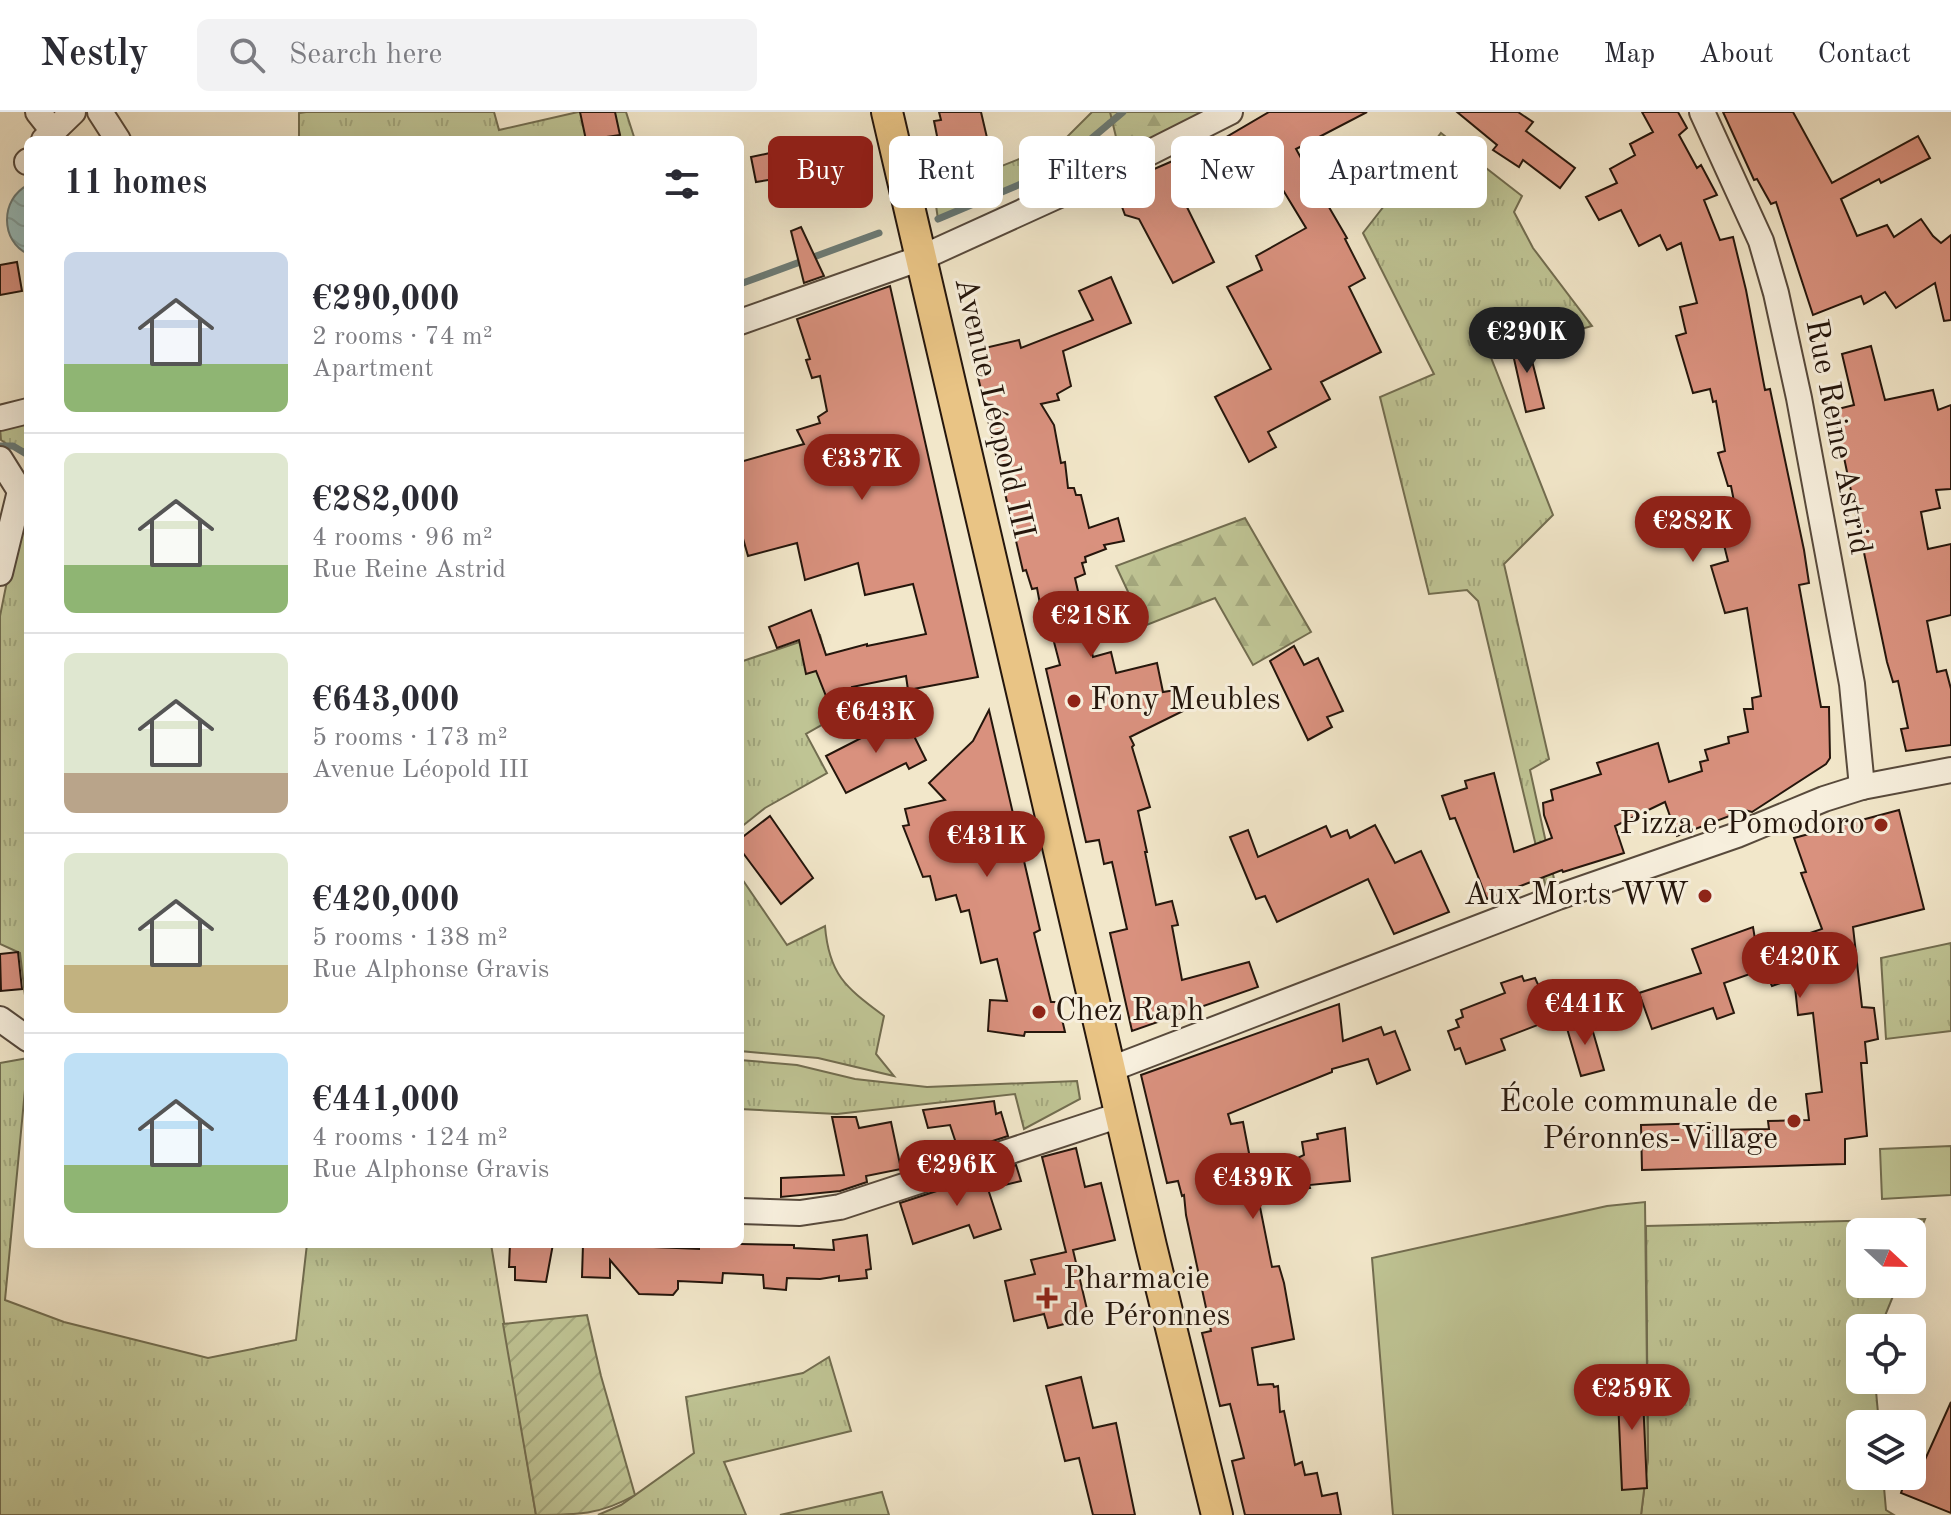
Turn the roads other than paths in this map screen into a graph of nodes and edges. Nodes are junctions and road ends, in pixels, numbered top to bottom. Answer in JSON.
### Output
{"nodes":[{"id":1,"x":38,"y":112,"type":"edge"},
{"id":2,"x":73,"y":112,"type":"edge"},
{"id":3,"x":100,"y":112,"type":"edge"},
{"id":4,"x":887,"y":112,"type":"edge"},
{"id":5,"x":1230,"y":112,"type":"edge"},
{"id":6,"x":1702,"y":112,"type":"edge"},
{"id":7,"x":49,"y":136,"type":"edge"},
{"id":8,"x":115,"y":136,"type":"edge"},
{"id":9,"x":921,"y":258,"type":"junction"},
{"id":10,"x":744,"y":321,"type":"edge"},
{"id":11,"x":24,"y":412,"type":"edge"},
{"id":12,"x":0,"y":418,"type":"edge"},
{"id":13,"x":11,"y":479,"type":"edge"},
{"id":14,"x":0,"y":573,"type":"edge"},
{"id":15,"x":1951,"y":770,"type":"edge"},
{"id":16,"x":1862,"y":787,"type":"junction"},
{"id":17,"x":0,"y":1019,"type":"edge"},
{"id":18,"x":24,"y":1036,"type":"edge"},
{"id":19,"x":1111,"y":1069,"type":"junction"},
{"id":20,"x":1120,"y":1115,"type":"junction"},
{"id":21,"x":744,"y":1211,"type":"edge"},
{"id":22,"x":1217,"y":1515,"type":"edge"}],
"edges":[{"from":1,"to":7,"type":"street"},
{"from":2,"to":7,"type":"street"},
{"from":3,"to":8,"type":"street"},
{"from":4,"to":9,"type":"main road","name":"Avenue Léopold III"},
{"from":5,"to":9,"type":"street"},
{"from":6,"to":16,"type":"street","name":"Rue Reine Astrid"},
{"from":9,"to":10,"type":"street"},
{"from":9,"to":19,"type":"main road","name":"Avenue Léopold III"},
{"from":11,"to":12,"type":"street"},
{"from":13,"to":14,"type":"street"},
{"from":15,"to":16,"type":"street"},
{"from":16,"to":19,"type":"street"},
{"from":17,"to":18,"type":"street"},
{"from":19,"to":20,"type":"main road","name":"Avenue Léopold III"},
{"from":20,"to":21,"type":"street"},
{"from":20,"to":22,"type":"main road","name":"Avenue Léopold III"}]}
